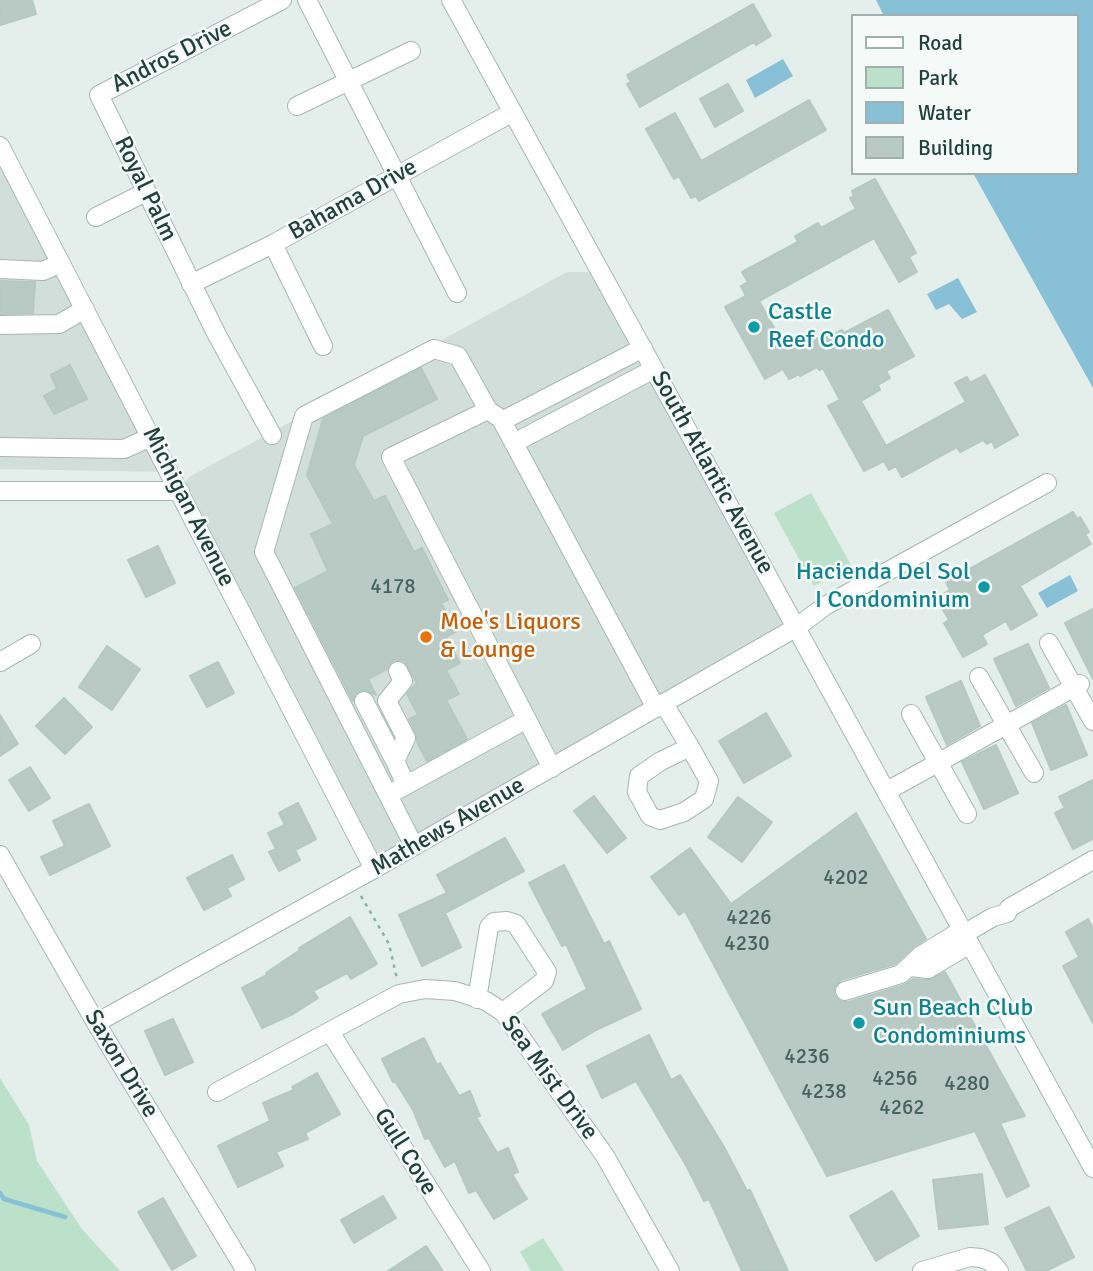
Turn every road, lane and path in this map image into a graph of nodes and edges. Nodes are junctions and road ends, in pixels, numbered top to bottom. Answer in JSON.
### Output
{"nodes":[{"id":1,"x":282,"y":0,"type":"edge"},
{"id":2,"x":307,"y":0,"type":"edge"},
{"id":3,"x":452,"y":0,"type":"edge"},
{"id":4,"x":411,"y":51,"type":"dead end"},
{"id":5,"x":347,"y":82,"type":"junction"},
{"id":6,"x":99,"y":95,"type":"joint"},
{"id":7,"x":297,"y":106,"type":"dead end"},
{"id":8,"x":513,"y":112,"type":"junction"},
{"id":9,"x":0,"y":146,"type":"edge"},
{"id":10,"x":397,"y":175,"type":"junction"},
{"id":11,"x":146,"y":192,"type":"junction"},
{"id":12,"x":96,"y":217,"type":"dead end"},
{"id":13,"x":273,"y":244,"type":"junction"},
{"id":14,"x":61,"y":263,"type":"junction"},
{"id":15,"x":0,"y":269,"type":"edge"},
{"id":16,"x":191,"y":284,"type":"junction"},
{"id":17,"x":457,"y":293,"type":"dead end"},
{"id":18,"x":85,"y":309,"type":"junction"},
{"id":19,"x":0,"y":324,"type":"edge"},
{"id":20,"x":323,"y":346,"type":"dead end"},
{"id":21,"x":643,"y":348,"type":"junction"},
{"id":22,"x":654,"y":369,"type":"junction"},
{"id":23,"x":495,"y":415,"type":"junction"},
{"id":24,"x":272,"y":435,"type":"dead end"},
{"id":25,"x":151,"y":437,"type":"junction"},
{"id":26,"x":514,"y":443,"type":"junction"},
{"id":27,"x":0,"y":447,"type":"edge"},
{"id":28,"x":1048,"y":483,"type":"dead end"},
{"id":29,"x":0,"y":491,"type":"edge"},
{"id":30,"x":180,"y":491,"type":"junction"},
{"id":31,"x":797,"y":627,"type":"junction"},
{"id":32,"x":1049,"y":643,"type":"dead end"},
{"id":33,"x":31,"y":644,"type":"dead end"},
{"id":34,"x":0,"y":662,"type":"edge"},
{"id":35,"x":398,"y":671,"type":"dead end"},
{"id":36,"x":979,"y":677,"type":"dead end"},
{"id":37,"x":1077,"y":685,"type":"junction"},
{"id":38,"x":364,"y":701,"type":"dead end"},
{"id":39,"x":660,"y":706,"type":"junction"},
{"id":40,"x":911,"y":714,"type":"dead end"},
{"id":41,"x":527,"y":719,"type":"junction"},
{"id":42,"x":1093,"y":721,"type":"edge"},
{"id":43,"x":1007,"y":724,"type":"junction"},
{"id":44,"x":690,"y":747,"type":"junction"},
{"id":45,"x":395,"y":761,"type":"junction"},
{"id":46,"x":938,"y":762,"type":"junction"},
{"id":47,"x":552,"y":768,"type":"junction"},
{"id":48,"x":1034,"y":773,"type":"dead end"},
{"id":49,"x":406,"y":785,"type":"junction"},
{"id":50,"x":887,"y":791,"type":"junction"},
{"id":51,"x":388,"y":795,"type":"junction"},
{"id":52,"x":967,"y":814,"type":"dead end"},
{"id":53,"x":414,"y":846,"type":"junction"},
{"id":54,"x":0,"y":855,"type":"edge"},
{"id":55,"x":1093,"y":860,"type":"edge"},
{"id":56,"x":374,"y":869,"type":"junction"},
{"id":57,"x":352,"y":881,"type":"junction"},
{"id":58,"x":966,"y":936,"type":"junction"},
{"id":59,"x":845,"y":991,"type":"dead end"},
{"id":60,"x":399,"y":994,"type":"junction"},
{"id":61,"x":477,"y":999,"type":"junction"},
{"id":62,"x":503,"y":1012,"type":"junction"},
{"id":63,"x":96,"y":1023,"type":"junction"},
{"id":64,"x":330,"y":1032,"type":"junction"},
{"id":65,"x":217,"y":1092,"type":"dead end"},
{"id":66,"x":1093,"y":1168,"type":"edge"},
{"id":67,"x":246,"y":1271,"type":"edge"},
{"id":68,"x":481,"y":1271,"type":"edge"},
{"id":69,"x":670,"y":1271,"type":"edge"},
{"id":70,"x":922,"y":1271,"type":"edge"},
{"id":71,"x":999,"y":1271,"type":"edge"}],
"edges":[{"from":1,"to":6,"type":"street","name":"Andros Drive"},
{"from":2,"to":5,"type":"street"},
{"from":3,"to":8,"type":"street","name":"South Atlantic Avenue"},
{"from":4,"to":5,"type":"street"},
{"from":5,"to":7,"type":"street"},
{"from":5,"to":10,"type":"street"},
{"from":6,"to":11,"type":"street","name":"Royal Palm"},
{"from":8,"to":10,"type":"street","name":"Bahama Drive"},
{"from":8,"to":21,"type":"street","name":"South Atlantic Avenue"},
{"from":9,"to":14,"type":"street","name":"Michigan Avenue"},
{"from":10,"to":13,"type":"street","name":"Bahama Drive"},
{"from":10,"to":17,"type":"street"},
{"from":11,"to":12,"type":"street"},
{"from":11,"to":16,"type":"street","name":"Royal Palm"},
{"from":13,"to":16,"type":"street","name":"Bahama Drive"},
{"from":13,"to":20,"type":"street"},
{"from":14,"to":15,"type":"street"},
{"from":14,"to":18,"type":"street","name":"Michigan Avenue"},
{"from":16,"to":24,"type":"street","name":"Royal Palm"},
{"from":18,"to":19,"type":"street"},
{"from":18,"to":25,"type":"street","name":"Michigan Avenue"},
{"from":21,"to":22,"type":"street","name":"South Atlantic Avenue"},
{"from":21,"to":23,"type":"street"},
{"from":22,"to":26,"type":"street"},
{"from":22,"to":31,"type":"street","name":"South Atlantic Avenue"},
{"from":23,"to":26,"type":"street"},
{"from":23,"to":41,"type":"street"},
{"from":23,"to":51,"type":"street"},
{"from":25,"to":27,"type":"street"},
{"from":25,"to":30,"type":"street","name":"Michigan Avenue"},
{"from":26,"to":39,"type":"street"},
{"from":28,"to":31,"type":"street","name":"Mathews Avenue"},
{"from":29,"to":30,"type":"street"},
{"from":30,"to":56,"type":"street","name":"Michigan Avenue"},
{"from":31,"to":39,"type":"street","name":"Mathews Avenue"},
{"from":31,"to":50,"type":"street","name":"South Atlantic Avenue"},
{"from":32,"to":37,"type":"street"},
{"from":33,"to":34,"type":"street"},
{"from":35,"to":45,"type":"street"},
{"from":36,"to":43,"type":"street"},
{"from":37,"to":42,"type":"street"},
{"from":37,"to":43,"type":"street"},
{"from":38,"to":45,"type":"street"},
{"from":39,"to":44,"type":"street"},
{"from":39,"to":47,"type":"street","name":"Mathews Avenue"},
{"from":40,"to":46,"type":"street"},
{"from":41,"to":47,"type":"street"},
{"from":41,"to":49,"type":"street"},
{"from":43,"to":46,"type":"street"},
{"from":43,"to":48,"type":"street"},
{"from":44,"to":44,"type":"street"},
{"from":45,"to":49,"type":"street"},
{"from":46,"to":50,"type":"street"},
{"from":46,"to":52,"type":"street"},
{"from":47,"to":53,"type":"street","name":"Mathews Avenue"},
{"from":49,"to":51,"type":"street"},
{"from":50,"to":58,"type":"street","name":"South Atlantic Avenue"},
{"from":51,"to":53,"type":"street"},
{"from":53,"to":56,"type":"street","name":"Mathews Avenue"},
{"from":54,"to":63,"type":"street","name":"Saxon Drive"},
{"from":55,"to":58,"type":"street"},
{"from":56,"to":57,"type":"street","name":"Mathews Avenue"},
{"from":57,"to":60,"type":"path"},
{"from":57,"to":63,"type":"street","name":"Mathews Avenue"},
{"from":58,"to":59,"type":"street"},
{"from":58,"to":66,"type":"street","name":"South Atlantic Avenue"},
{"from":60,"to":61,"type":"street","name":"Sea Mist Drive"},
{"from":60,"to":64,"type":"street","name":"Sea Mist Drive"},
{"from":61,"to":62,"type":"street","name":"Sea Mist Drive"},
{"from":61,"to":62,"type":"street"},
{"from":62,"to":69,"type":"street","name":"Sea Mist Drive"},
{"from":63,"to":67,"type":"street","name":"Saxon Drive"},
{"from":64,"to":65,"type":"street","name":"Sea Mist Drive"},
{"from":64,"to":68,"type":"street","name":"Gull Cove"},
{"from":70,"to":71,"type":"street"}]}
